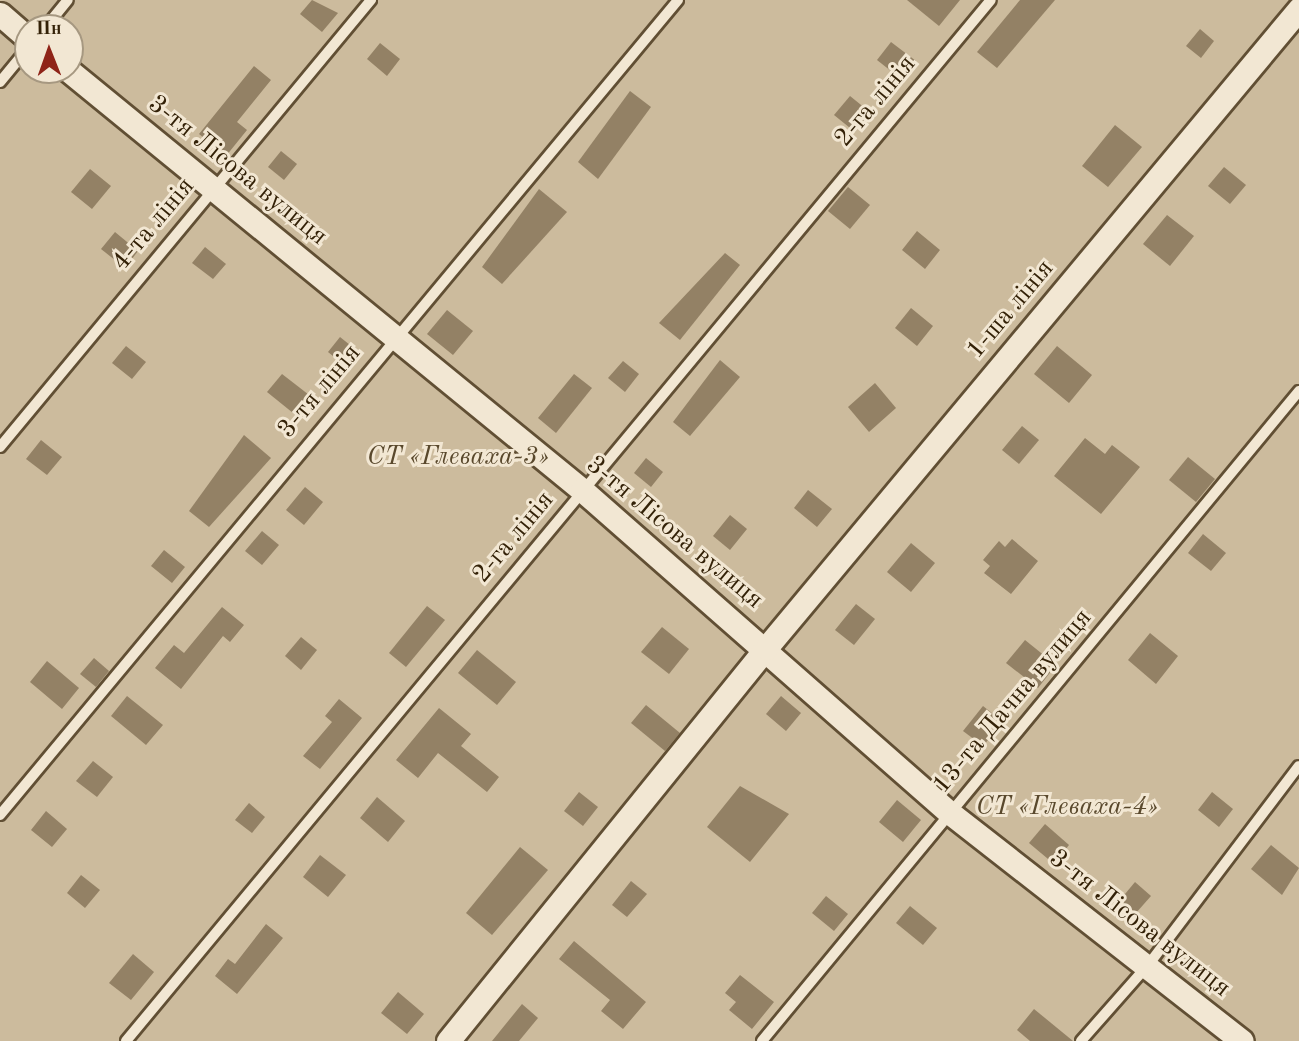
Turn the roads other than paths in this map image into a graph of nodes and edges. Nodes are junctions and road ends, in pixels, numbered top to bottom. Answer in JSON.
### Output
{"nodes":[{"id":1,"x":68,"y":0,"type":"edge"},
{"id":2,"x":371,"y":0,"type":"edge"},
{"id":3,"x":678,"y":0,"type":"edge"},
{"id":4,"x":991,"y":0,"type":"edge"},
{"id":5,"x":1299,"y":9,"type":"edge"},
{"id":6,"x":0,"y":14,"type":"edge"},
{"id":7,"x":56,"y":14,"type":"edge"},
{"id":8,"x":14,"y":26,"type":"edge"},
{"id":9,"x":14,"y":65,"type":"edge"},
{"id":10,"x":0,"y":82,"type":"edge"},
{"id":11,"x":84,"y":83,"type":"edge"},
{"id":12,"x":215,"y":187,"type":"junction"},
{"id":13,"x":395,"y":336,"type":"junction"},
{"id":14,"x":1299,"y":391,"type":"edge"},
{"id":15,"x":0,"y":447,"type":"edge"},
{"id":16,"x":582,"y":490,"type":"junction"},
{"id":17,"x":765,"y":648,"type":"junction"},
{"id":18,"x":1299,"y":766,"type":"edge"},
{"id":19,"x":950,"y":813,"type":"junction"},
{"id":20,"x":0,"y":815,"type":"edge"},
{"id":21,"x":1149,"y":964,"type":"junction"},
{"id":22,"x":126,"y":1041,"type":"edge"},
{"id":23,"x":448,"y":1041,"type":"edge"},
{"id":24,"x":762,"y":1041,"type":"edge"},
{"id":25,"x":1081,"y":1041,"type":"edge"},
{"id":26,"x":1242,"y":1041,"type":"edge"}],
"edges":[{"from":1,"to":7,"type":"lane"},
{"from":2,"to":12,"type":"lane","name":"4-та лінія"},
{"from":3,"to":13,"type":"lane","name":"3-тя лінія"},
{"from":4,"to":16,"type":"lane","name":"2-га лінія"},
{"from":5,"to":17,"type":"street","name":"1-ша лінія"},
{"from":6,"to":8,"type":"street"},
{"from":9,"to":10,"type":"lane"},
{"from":11,"to":12,"type":"street","name":"3-тя Лісова вулиця"},
{"from":12,"to":13,"type":"street","name":"3-тя Лісова вулиця"},
{"from":12,"to":15,"type":"lane","name":"4-та лінія"},
{"from":13,"to":16,"type":"street","name":"3-тя Лісова вулиця"},
{"from":13,"to":20,"type":"lane","name":"3-тя лінія"},
{"from":14,"to":19,"type":"lane","name":"13-та Дачна вулиця"},
{"from":16,"to":17,"type":"street","name":"3-тя Лісова вулиця"},
{"from":16,"to":22,"type":"lane","name":"2-га лінія"},
{"from":17,"to":19,"type":"street","name":"3-тя Лісова вулиця"},
{"from":17,"to":23,"type":"street","name":"1-ша лінія"},
{"from":18,"to":21,"type":"lane"},
{"from":19,"to":21,"type":"street","name":"3-тя Лісова вулиця"},
{"from":19,"to":24,"type":"lane","name":"13-та Дачна вулиця"},
{"from":21,"to":25,"type":"lane"},
{"from":21,"to":26,"type":"street","name":"3-тя Лісова вулиця"}]}
